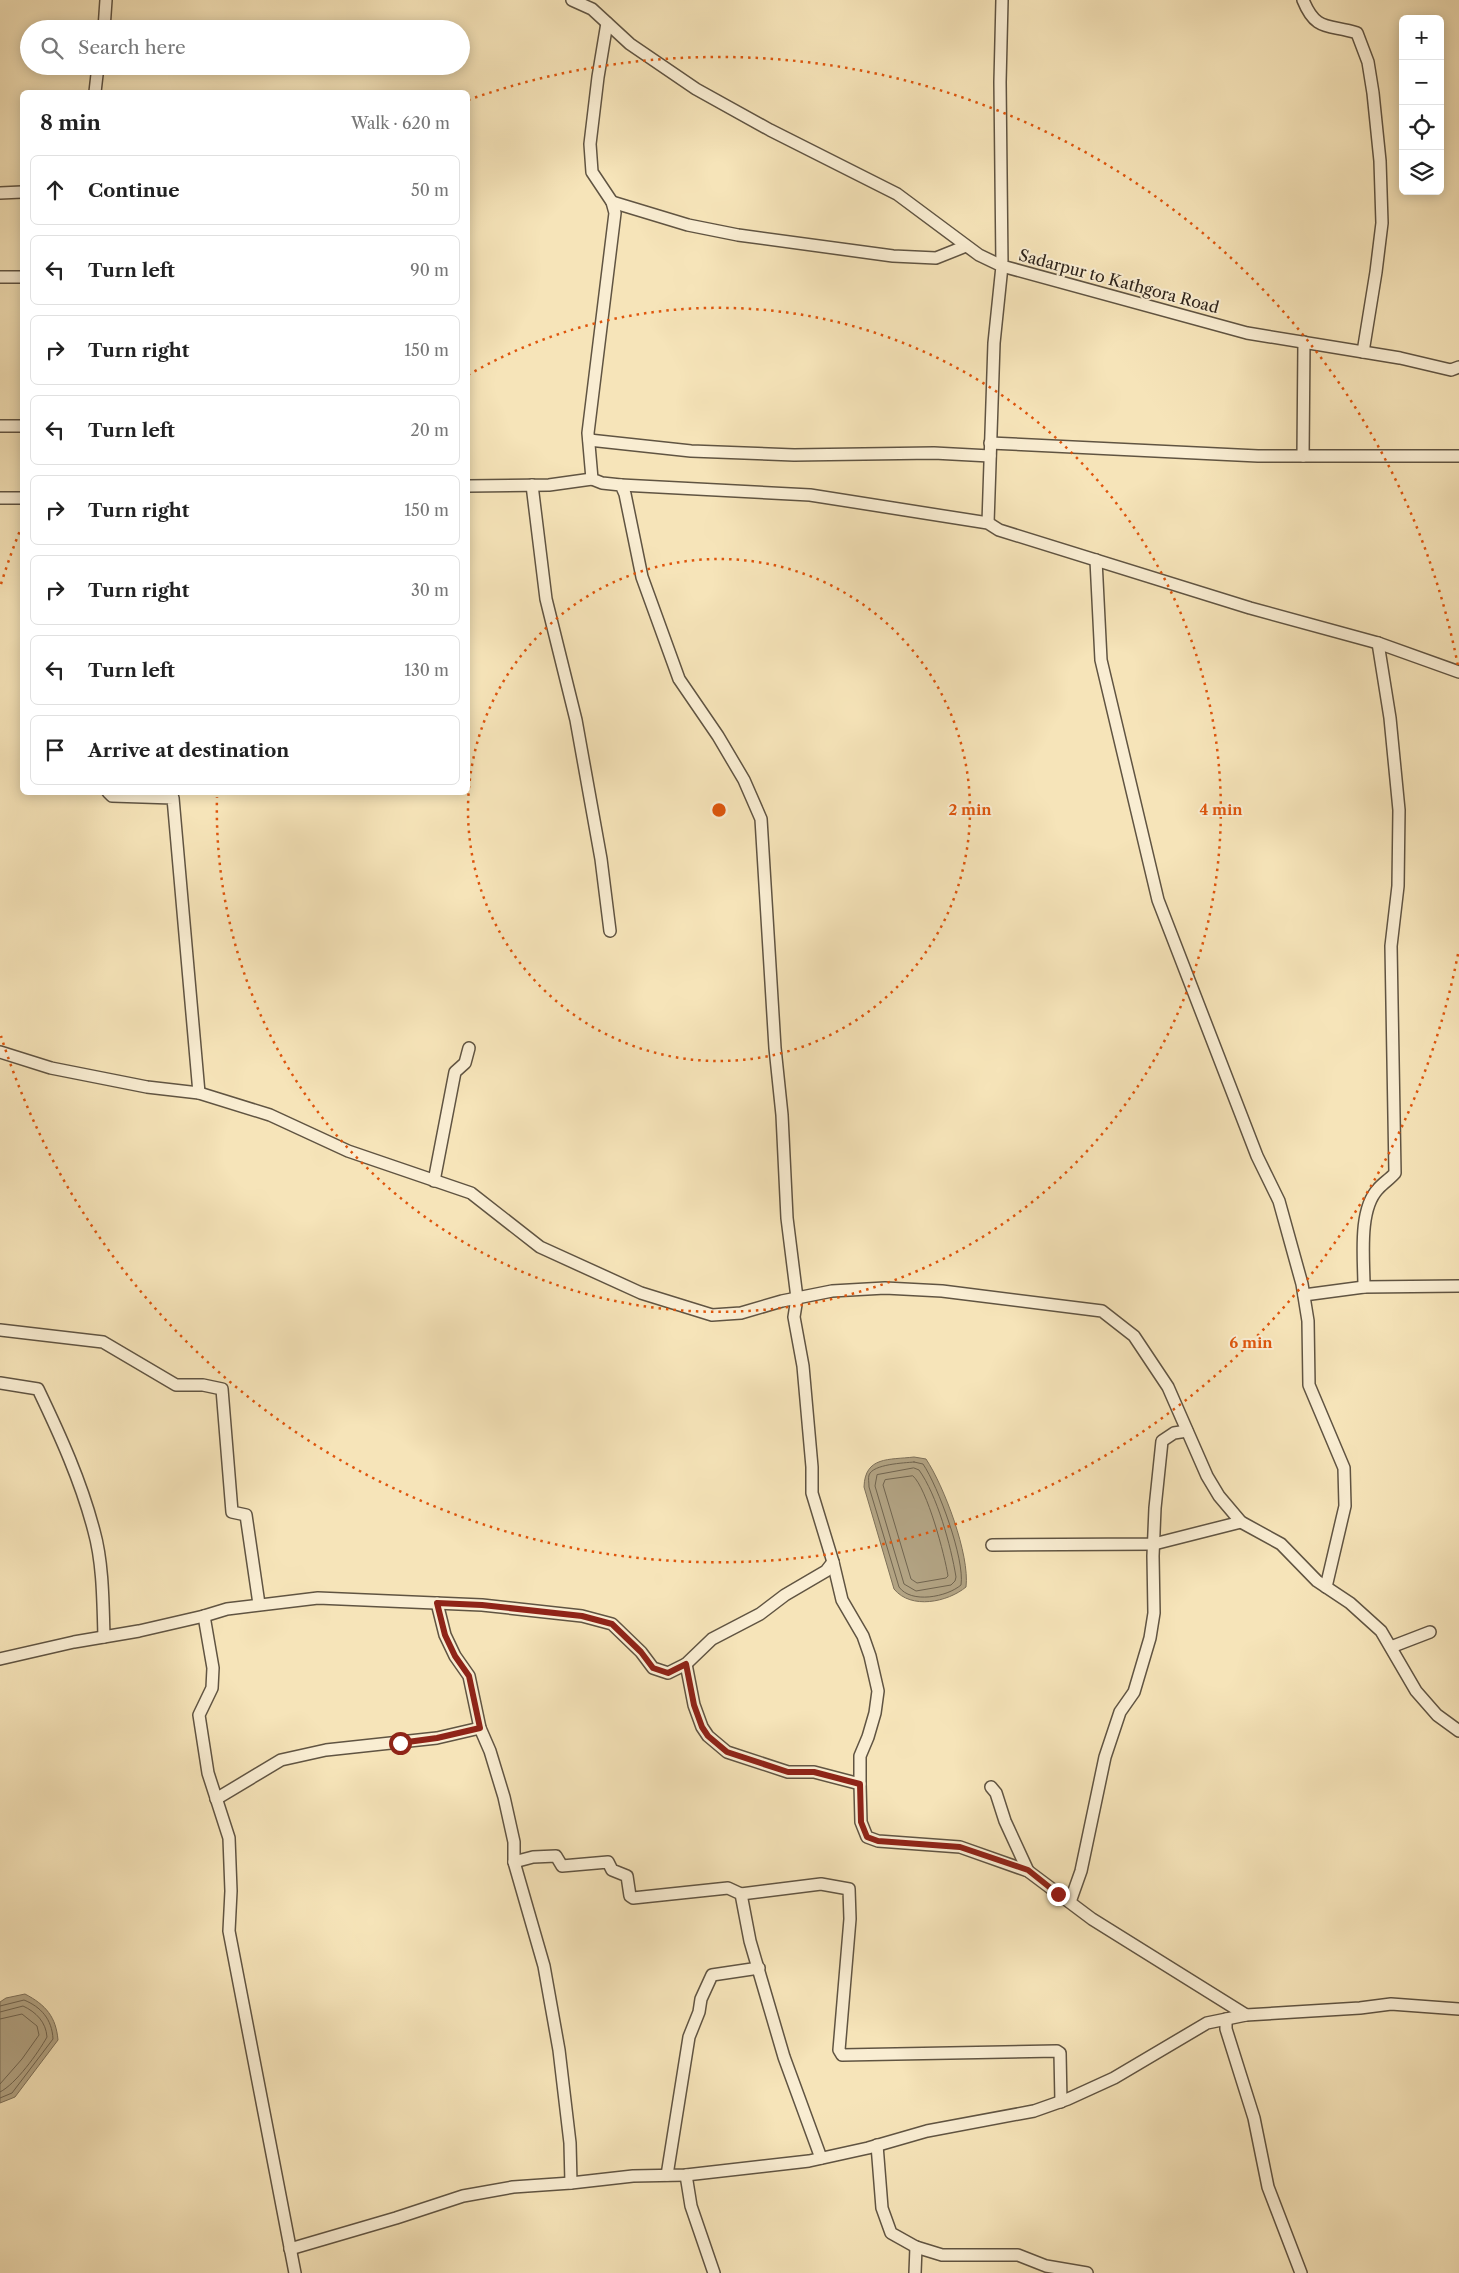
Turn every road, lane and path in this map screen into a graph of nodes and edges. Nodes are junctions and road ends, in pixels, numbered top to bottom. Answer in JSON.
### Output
{"nodes":[{"id":1,"x":106,"y":0,"type":"edge"},
{"id":2,"x":572,"y":0,"type":"edge"},
{"id":3,"x":1002,"y":0,"type":"edge"},
{"id":4,"x":1303,"y":0,"type":"edge"},
{"id":5,"x":105,"y":20,"type":"edge"},
{"id":6,"x":607,"y":23,"type":"junction"},
{"id":7,"x":97,"y":75,"type":"edge"},
{"id":8,"x":95,"y":90,"type":"edge"},
{"id":9,"x":20,"y":192,"type":"edge"},
{"id":10,"x":0,"y":193,"type":"edge"},
{"id":11,"x":612,"y":202,"type":"junction"},
{"id":12,"x":966,"y":246,"type":"junction"},
{"id":13,"x":1002,"y":266,"type":"junction"},
{"id":14,"x":0,"y":277,"type":"edge"},
{"id":15,"x":20,"y":277,"type":"edge"},
{"id":16,"x":1304,"y":342,"type":"junction"},
{"id":17,"x":1363,"y":352,"type":"junction"},
{"id":18,"x":1456,"y":372,"type":"edge"},
{"id":19,"x":0,"y":426,"type":"edge"},
{"id":20,"x":20,"y":426,"type":"edge"},
{"id":21,"x":589,"y":440,"type":"junction"},
{"id":22,"x":990,"y":443,"type":"junction"},
{"id":23,"x":990,"y":456,"type":"junction"},
{"id":24,"x":1303,"y":456,"type":"junction"},
{"id":25,"x":1459,"y":456,"type":"edge"},
{"id":26,"x":592,"y":478,"type":"junction"},
{"id":27,"x":532,"y":485,"type":"junction"},
{"id":28,"x":470,"y":486,"type":"edge"},
{"id":29,"x":621,"y":486,"type":"junction"},
{"id":30,"x":0,"y":498,"type":"edge"},
{"id":31,"x":20,"y":498,"type":"edge"},
{"id":32,"x":988,"y":523,"type":"junction"},
{"id":33,"x":1096,"y":560,"type":"junction"},
{"id":34,"x":1378,"y":643,"type":"junction"},
{"id":35,"x":1459,"y":672,"type":"edge"},
{"id":36,"x":111,"y":795,"type":"edge"},
{"id":37,"x":173,"y":795,"type":"edge"},
{"id":38,"x":610,"y":931,"type":"dead end"},
{"id":39,"x":469,"y":1048,"type":"dead end"},
{"id":40,"x":0,"y":1052,"type":"edge"},
{"id":41,"x":199,"y":1093,"type":"junction"},
{"id":42,"x":434,"y":1181,"type":"junction"},
{"id":43,"x":1459,"y":1286,"type":"edge"},
{"id":44,"x":1364,"y":1287,"type":"junction"},
{"id":45,"x":1304,"y":1295,"type":"junction"},
{"id":46,"x":797,"y":1298,"type":"junction"},
{"id":47,"x":0,"y":1330,"type":"edge"},
{"id":48,"x":0,"y":1382,"type":"edge"},
{"id":49,"x":1187,"y":1431,"type":"junction"},
{"id":50,"x":1241,"y":1522,"type":"junction"},
{"id":51,"x":1154,"y":1544,"type":"junction"},
{"id":52,"x":992,"y":1545,"type":"dead end"},
{"id":53,"x":833,"y":1562,"type":"junction"},
{"id":54,"x":1326,"y":1587,"type":"junction"},
{"id":55,"x":437,"y":1603,"type":"junction"},
{"id":56,"x":258,"y":1604,"type":"junction"},
{"id":57,"x":204,"y":1616,"type":"junction"},
{"id":58,"x":1430,"y":1632,"type":"dead end"},
{"id":59,"x":104,"y":1637,"type":"junction"},
{"id":60,"x":1391,"y":1647,"type":"junction"},
{"id":61,"x":0,"y":1659,"type":"edge"},
{"id":62,"x":686,"y":1664,"type":"junction"},
{"id":63,"x":480,"y":1728,"type":"junction"},
{"id":64,"x":1459,"y":1731,"type":"edge"},
{"id":65,"x":860,"y":1784,"type":"junction"},
{"id":66,"x":991,"y":1787,"type":"dead end"},
{"id":67,"x":216,"y":1799,"type":"junction"},
{"id":68,"x":514,"y":1862,"type":"junction"},
{"id":69,"x":1028,"y":1870,"type":"junction"},
{"id":70,"x":741,"y":1894,"type":"junction"},
{"id":71,"x":1070,"y":1902,"type":"junction"},
{"id":72,"x":759,"y":1968,"type":"junction"},
{"id":73,"x":1459,"y":2009,"type":"edge"},
{"id":74,"x":1246,"y":2015,"type":"junction"},
{"id":75,"x":1226,"y":2019,"type":"junction"},
{"id":76,"x":1061,"y":2102,"type":"junction"},
{"id":77,"x":877,"y":2146,"type":"junction"},
{"id":78,"x":821,"y":2158,"type":"junction"},
{"id":79,"x":686,"y":2174,"type":"junction"},
{"id":80,"x":667,"y":2175,"type":"junction"},
{"id":81,"x":571,"y":2184,"type":"junction"},
{"id":82,"x":916,"y":2247,"type":"junction"},
{"id":83,"x":290,"y":2249,"type":"junction"},
{"id":84,"x":295,"y":2273,"type":"edge"},
{"id":85,"x":714,"y":2273,"type":"edge"},
{"id":86,"x":915,"y":2273,"type":"edge"},
{"id":87,"x":1087,"y":2273,"type":"edge"},
{"id":88,"x":1301,"y":2273,"type":"edge"}],
"edges":[{"from":1,"to":5,"type":"street"},
{"from":2,"to":6,"type":"street"},
{"from":3,"to":13,"type":"street","name":"Sadarpur to Kathgora Road"},
{"from":4,"to":17,"type":"street"},
{"from":6,"to":11,"type":"street"},
{"from":6,"to":12,"type":"street"},
{"from":7,"to":8,"type":"street"},
{"from":9,"to":10,"type":"street"},
{"from":11,"to":12,"type":"street"},
{"from":11,"to":21,"type":"street"},
{"from":12,"to":13,"type":"street"},
{"from":13,"to":16,"type":"street","name":"Sadarpur to Kathgora Road"},
{"from":13,"to":22,"type":"street"},
{"from":14,"to":15,"type":"street"},
{"from":16,"to":17,"type":"street","name":"Sadarpur to Kathgora Road"},
{"from":16,"to":24,"type":"street"},
{"from":17,"to":18,"type":"street","name":"Sadarpur to Kathgora Road"},
{"from":19,"to":20,"type":"street"},
{"from":21,"to":23,"type":"street"},
{"from":21,"to":26,"type":"street"},
{"from":22,"to":23,"type":"street"},
{"from":22,"to":24,"type":"street"},
{"from":23,"to":32,"type":"street"},
{"from":24,"to":25,"type":"street"},
{"from":26,"to":27,"type":"street"},
{"from":26,"to":29,"type":"street"},
{"from":27,"to":28,"type":"street"},
{"from":27,"to":38,"type":"street"},
{"from":29,"to":32,"type":"street"},
{"from":29,"to":46,"type":"street"},
{"from":30,"to":31,"type":"street"},
{"from":32,"to":33,"type":"street"},
{"from":33,"to":34,"type":"street"},
{"from":33,"to":45,"type":"street"},
{"from":34,"to":35,"type":"street"},
{"from":34,"to":44,"type":"street"},
{"from":36,"to":37,"type":"street"},
{"from":37,"to":41,"type":"street"},
{"from":39,"to":42,"type":"street"},
{"from":40,"to":41,"type":"street"},
{"from":41,"to":42,"type":"street"},
{"from":42,"to":46,"type":"street"},
{"from":43,"to":44,"type":"street"},
{"from":44,"to":45,"type":"street"},
{"from":45,"to":54,"type":"street"},
{"from":46,"to":49,"type":"street"},
{"from":46,"to":53,"type":"street"},
{"from":47,"to":56,"type":"street"},
{"from":48,"to":59,"type":"street"},
{"from":49,"to":50,"type":"street"},
{"from":49,"to":51,"type":"street"},
{"from":50,"to":51,"type":"street"},
{"from":50,"to":54,"type":"street"},
{"from":51,"to":52,"type":"street"},
{"from":51,"to":71,"type":"street"},
{"from":53,"to":62,"type":"street"},
{"from":53,"to":65,"type":"street"},
{"from":54,"to":60,"type":"street"},
{"from":55,"to":56,"type":"street"},
{"from":55,"to":62,"type":"street"},
{"from":55,"to":63,"type":"street"},
{"from":56,"to":57,"type":"street"},
{"from":57,"to":59,"type":"street"},
{"from":57,"to":67,"type":"street"},
{"from":58,"to":60,"type":"street"},
{"from":59,"to":61,"type":"street"},
{"from":60,"to":64,"type":"street"},
{"from":62,"to":65,"type":"street"},
{"from":63,"to":67,"type":"street"},
{"from":63,"to":68,"type":"street"},
{"from":65,"to":69,"type":"street"},
{"from":66,"to":69,"type":"street"},
{"from":67,"to":83,"type":"street"},
{"from":68,"to":70,"type":"street"},
{"from":68,"to":81,"type":"street"},
{"from":69,"to":71,"type":"street"},
{"from":70,"to":72,"type":"street"},
{"from":70,"to":76,"type":"street"},
{"from":71,"to":74,"type":"street"},
{"from":72,"to":78,"type":"street"},
{"from":72,"to":80,"type":"street"},
{"from":73,"to":74,"type":"street"},
{"from":74,"to":75,"type":"street"},
{"from":75,"to":76,"type":"street"},
{"from":75,"to":88,"type":"street"},
{"from":76,"to":77,"type":"street"},
{"from":77,"to":78,"type":"street"},
{"from":77,"to":82,"type":"street"},
{"from":78,"to":79,"type":"street"},
{"from":79,"to":80,"type":"street"},
{"from":79,"to":85,"type":"street"},
{"from":80,"to":81,"type":"street"},
{"from":81,"to":83,"type":"street"},
{"from":82,"to":86,"type":"street"},
{"from":82,"to":87,"type":"street"},
{"from":83,"to":84,"type":"street"}]}
